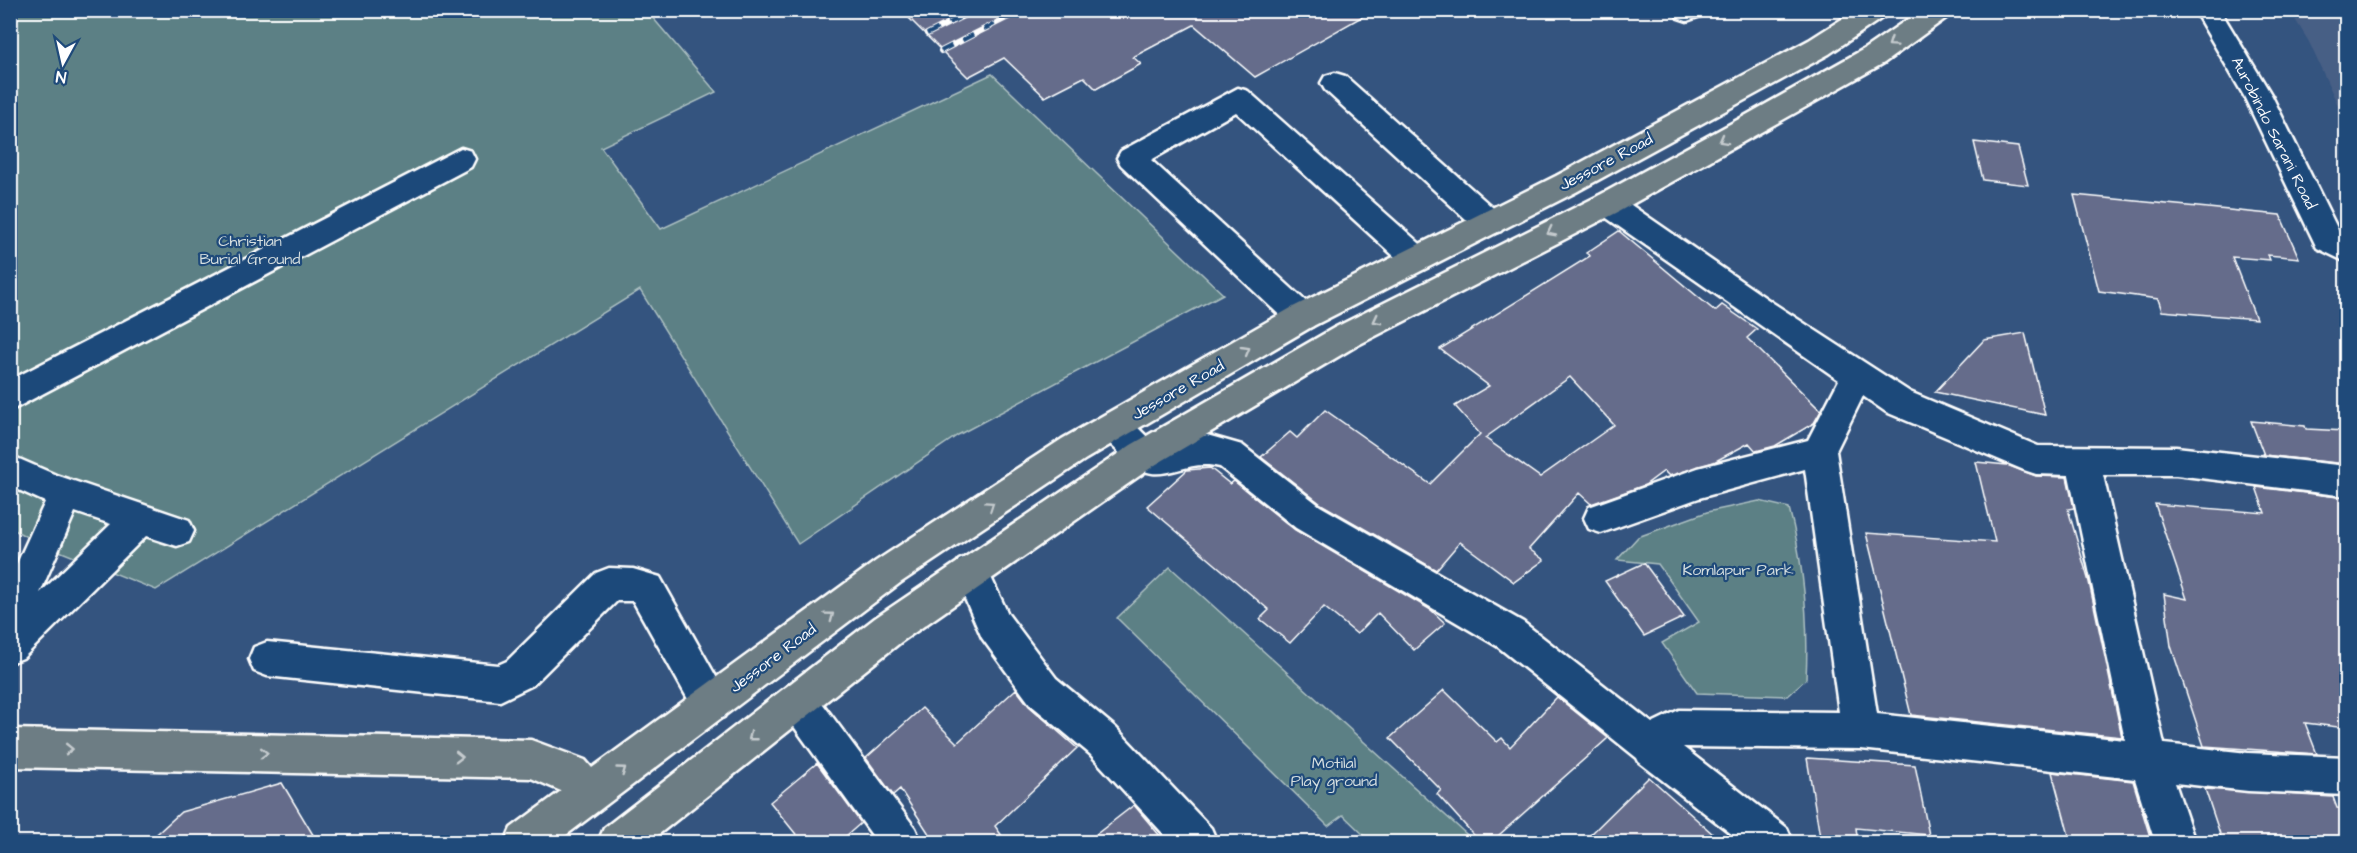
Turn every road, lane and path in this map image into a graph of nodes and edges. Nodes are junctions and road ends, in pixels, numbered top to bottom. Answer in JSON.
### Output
{"nodes":[{"id":1,"x":1875,"y":10,"type":"edge"},
{"id":2,"x":1940,"y":10,"type":"edge"},
{"id":3,"x":2207,"y":10,"type":"edge"},
{"id":4,"x":1335,"y":83,"type":"dead end"},
{"id":5,"x":461,"y":159,"type":"dead end"},
{"id":6,"x":1608,"y":204,"type":"junction"},
{"id":7,"x":1490,"y":223,"type":"junction"},
{"id":8,"x":2346,"y":250,"type":"edge"},
{"id":9,"x":1418,"y":259,"type":"junction"},
{"id":10,"x":1302,"y":318,"type":"junction"},
{"id":11,"x":1858,"y":375,"type":"junction"},
{"id":12,"x":10,"y":398,"type":"edge"},
{"id":13,"x":1115,"y":427,"type":"junction"},
{"id":14,"x":1819,"y":451,"type":"junction"},
{"id":15,"x":1143,"y":455,"type":"junction"},
{"id":16,"x":2084,"y":460,"type":"junction"},
{"id":17,"x":10,"y":469,"type":"edge"},
{"id":18,"x":2346,"y":480,"type":"edge"},
{"id":19,"x":66,"y":493,"type":"junction"},
{"id":20,"x":1601,"y":518,"type":"dead end"},
{"id":21,"x":140,"y":519,"type":"junction"},
{"id":22,"x":177,"y":531,"type":"dead end"},
{"id":23,"x":971,"y":571,"type":"junction"},
{"id":24,"x":10,"y":620,"type":"edge"},
{"id":25,"x":10,"y":646,"type":"edge"},
{"id":26,"x":267,"y":659,"type":"dead end"},
{"id":27,"x":798,"y":701,"type":"junction"},
{"id":28,"x":711,"y":704,"type":"junction"},
{"id":29,"x":1861,"y":731,"type":"junction"},
{"id":30,"x":10,"y":748,"type":"edge"},
{"id":31,"x":1652,"y":749,"type":"junction"},
{"id":32,"x":2149,"y":761,"type":"junction"},
{"id":33,"x":2346,"y":776,"type":"edge"},
{"id":34,"x":589,"y":794,"type":"junction"},
{"id":35,"x":1771,"y":842,"type":"edge"},
{"id":36,"x":525,"y":843,"type":"edge"},
{"id":37,"x":618,"y":843,"type":"edge"},
{"id":38,"x":902,"y":843,"type":"edge"},
{"id":39,"x":1197,"y":843,"type":"edge"},
{"id":40,"x":2175,"y":843,"type":"edge"}],
"edges":[{"from":1,"to":7,"type":"main road","name":"Jessore Road"},
{"from":2,"to":6,"type":"main road","one_way":true},
{"from":3,"to":8,"type":"street","name":"Aurobindo Sarani Road"},
{"from":4,"to":7,"type":"street"},
{"from":5,"to":12,"type":"street"},
{"from":6,"to":11,"type":"street"},
{"from":6,"to":15,"type":"main road","one_way":true},
{"from":7,"to":9,"type":"main road","name":"Jessore Road"},
{"from":9,"to":10,"type":"main road","name":"Jessore Road"},
{"from":9,"to":10,"type":"street"},
{"from":13,"to":10,"type":"main road","name":"Jessore Road","one_way":true},
{"from":11,"to":14,"type":"street"},
{"from":11,"to":16,"type":"street"},
{"from":13,"to":15,"type":"street"},
{"from":28,"to":13,"type":"main road","name":"Jessore Road","one_way":true},
{"from":14,"to":20,"type":"street"},
{"from":14,"to":29,"type":"street"},
{"from":15,"to":23,"type":"main road"},
{"from":15,"to":31,"type":"street"},
{"from":16,"to":18,"type":"street"},
{"from":16,"to":32,"type":"street"},
{"from":17,"to":19,"type":"street"},
{"from":19,"to":21,"type":"street"},
{"from":19,"to":24,"type":"street"},
{"from":21,"to":22,"type":"street"},
{"from":21,"to":25,"type":"street"},
{"from":23,"to":27,"type":"main road"},
{"from":23,"to":39,"type":"street"},
{"from":26,"to":28,"type":"street"},
{"from":27,"to":37,"type":"main road","one_way":true},
{"from":27,"to":38,"type":"street"},
{"from":34,"to":28,"type":"main road","name":"Jessore Road","one_way":true},
{"from":29,"to":31,"type":"street"},
{"from":29,"to":32,"type":"street"},
{"from":30,"to":34,"type":"main road","one_way":true},
{"from":31,"to":35,"type":"street"},
{"from":32,"to":33,"type":"street"},
{"from":32,"to":40,"type":"street"},
{"from":34,"to":36,"type":"main road","name":"Jessore Road"}]}
